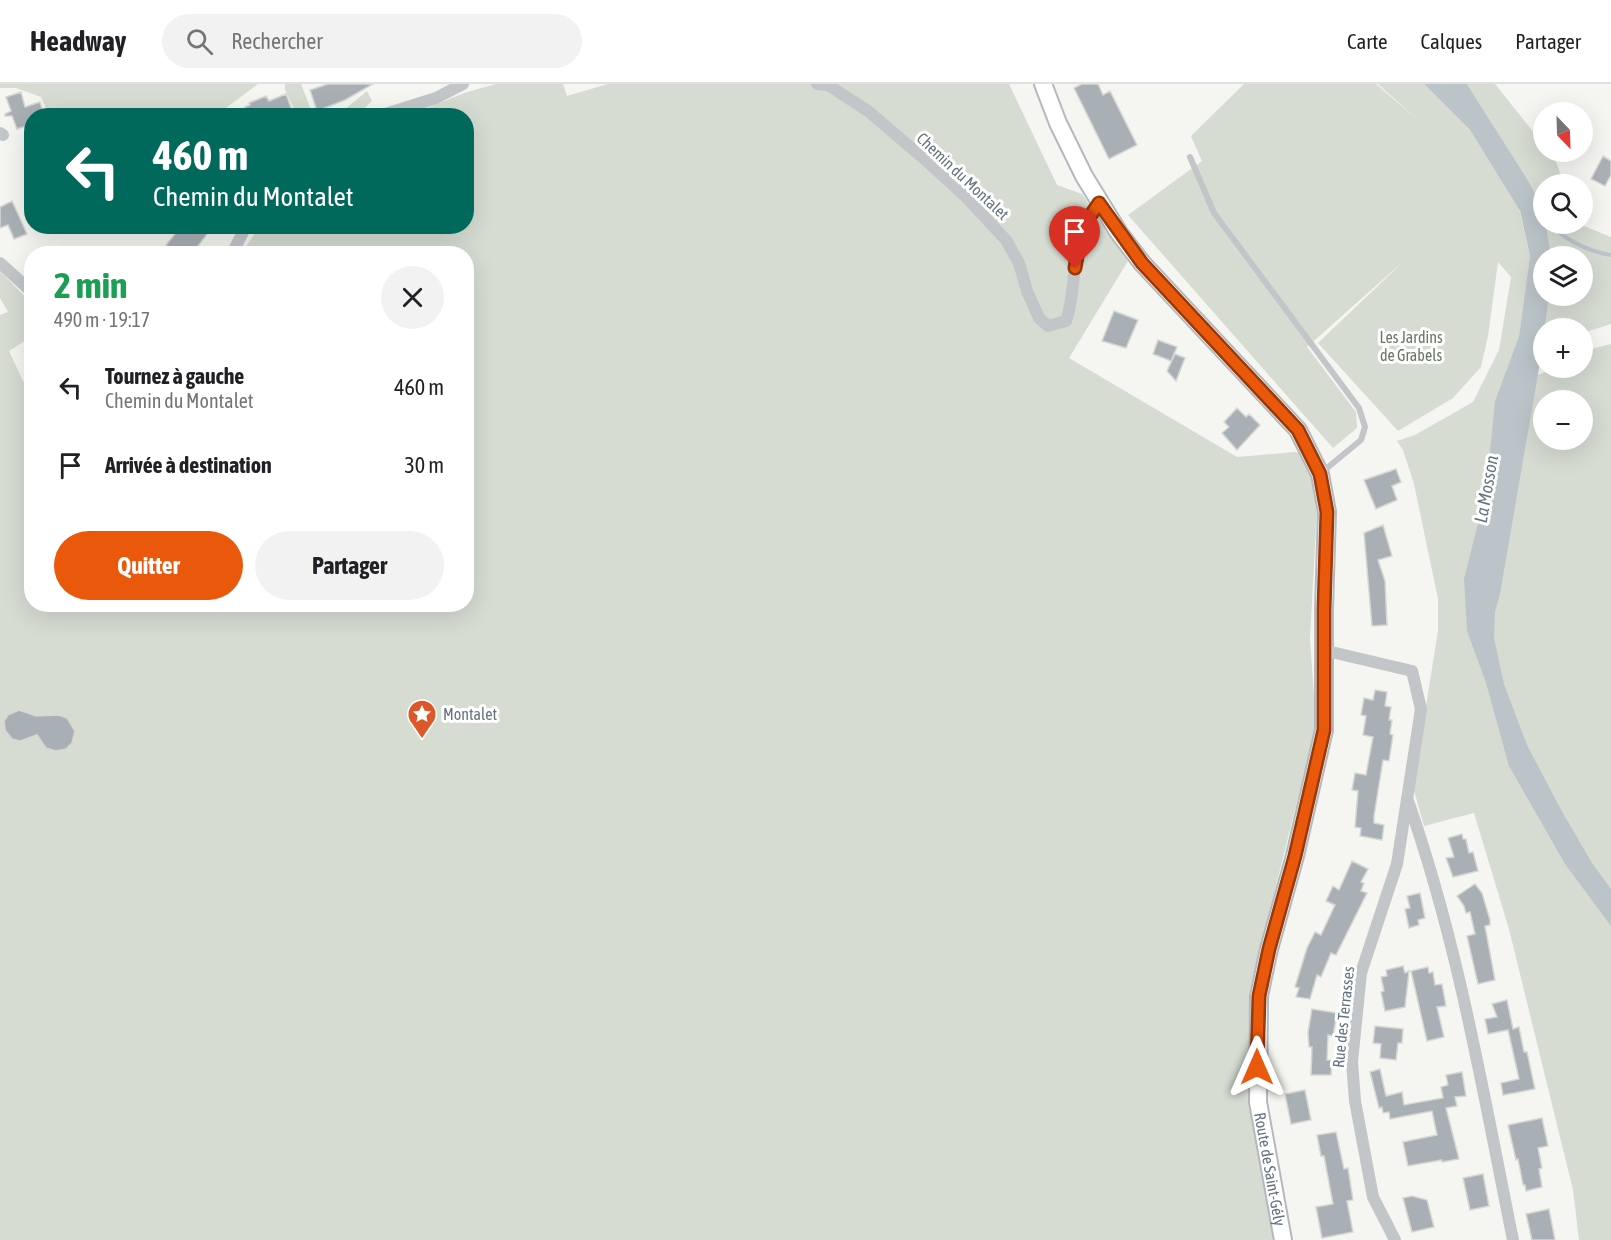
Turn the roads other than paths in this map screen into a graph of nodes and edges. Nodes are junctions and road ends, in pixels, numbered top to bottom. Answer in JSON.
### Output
{"nodes":[{"id":1,"x":463,"y":84,"type":"edge"},
{"id":2,"x":817,"y":84,"type":"edge"},
{"id":3,"x":1043,"y":84,"type":"edge"},
{"id":4,"x":404,"y":108,"type":"edge"},
{"id":5,"x":1190,"y":157,"type":"dead end"},
{"id":6,"x":1099,"y":203,"type":"junction"},
{"id":7,"x":0,"y":263,"type":"edge"},
{"id":8,"x":24,"y":285,"type":"edge"},
{"id":9,"x":1320,"y":474,"type":"junction"},
{"id":10,"x":1323,"y":650,"type":"junction"},
{"id":11,"x":1406,"y":797,"type":"junction"},
{"id":12,"x":1283,"y":1240,"type":"edge"},
{"id":13,"x":1395,"y":1240,"type":"edge"},
{"id":14,"x":1514,"y":1240,"type":"edge"}],
"edges":[{"from":1,"to":4,"type":"street"},
{"from":2,"to":6,"type":"street","name":"Chemin du Montalet"},
{"from":3,"to":6,"type":"street","name":"Route de Saint-Gély"},
{"from":5,"to":9,"type":"lane"},
{"from":6,"to":9,"type":"street","name":"Route de Saint-Gély"},
{"from":7,"to":8,"type":"street"},
{"from":9,"to":10,"type":"street","name":"Route de Saint-Gély"},
{"from":10,"to":11,"type":"street","name":"Rue des Terrasses"},
{"from":10,"to":12,"type":"street","name":"Route de Saint-Gély"},
{"from":11,"to":13,"type":"street","name":"Rue des Terrasses"},
{"from":11,"to":14,"type":"street"}]}
